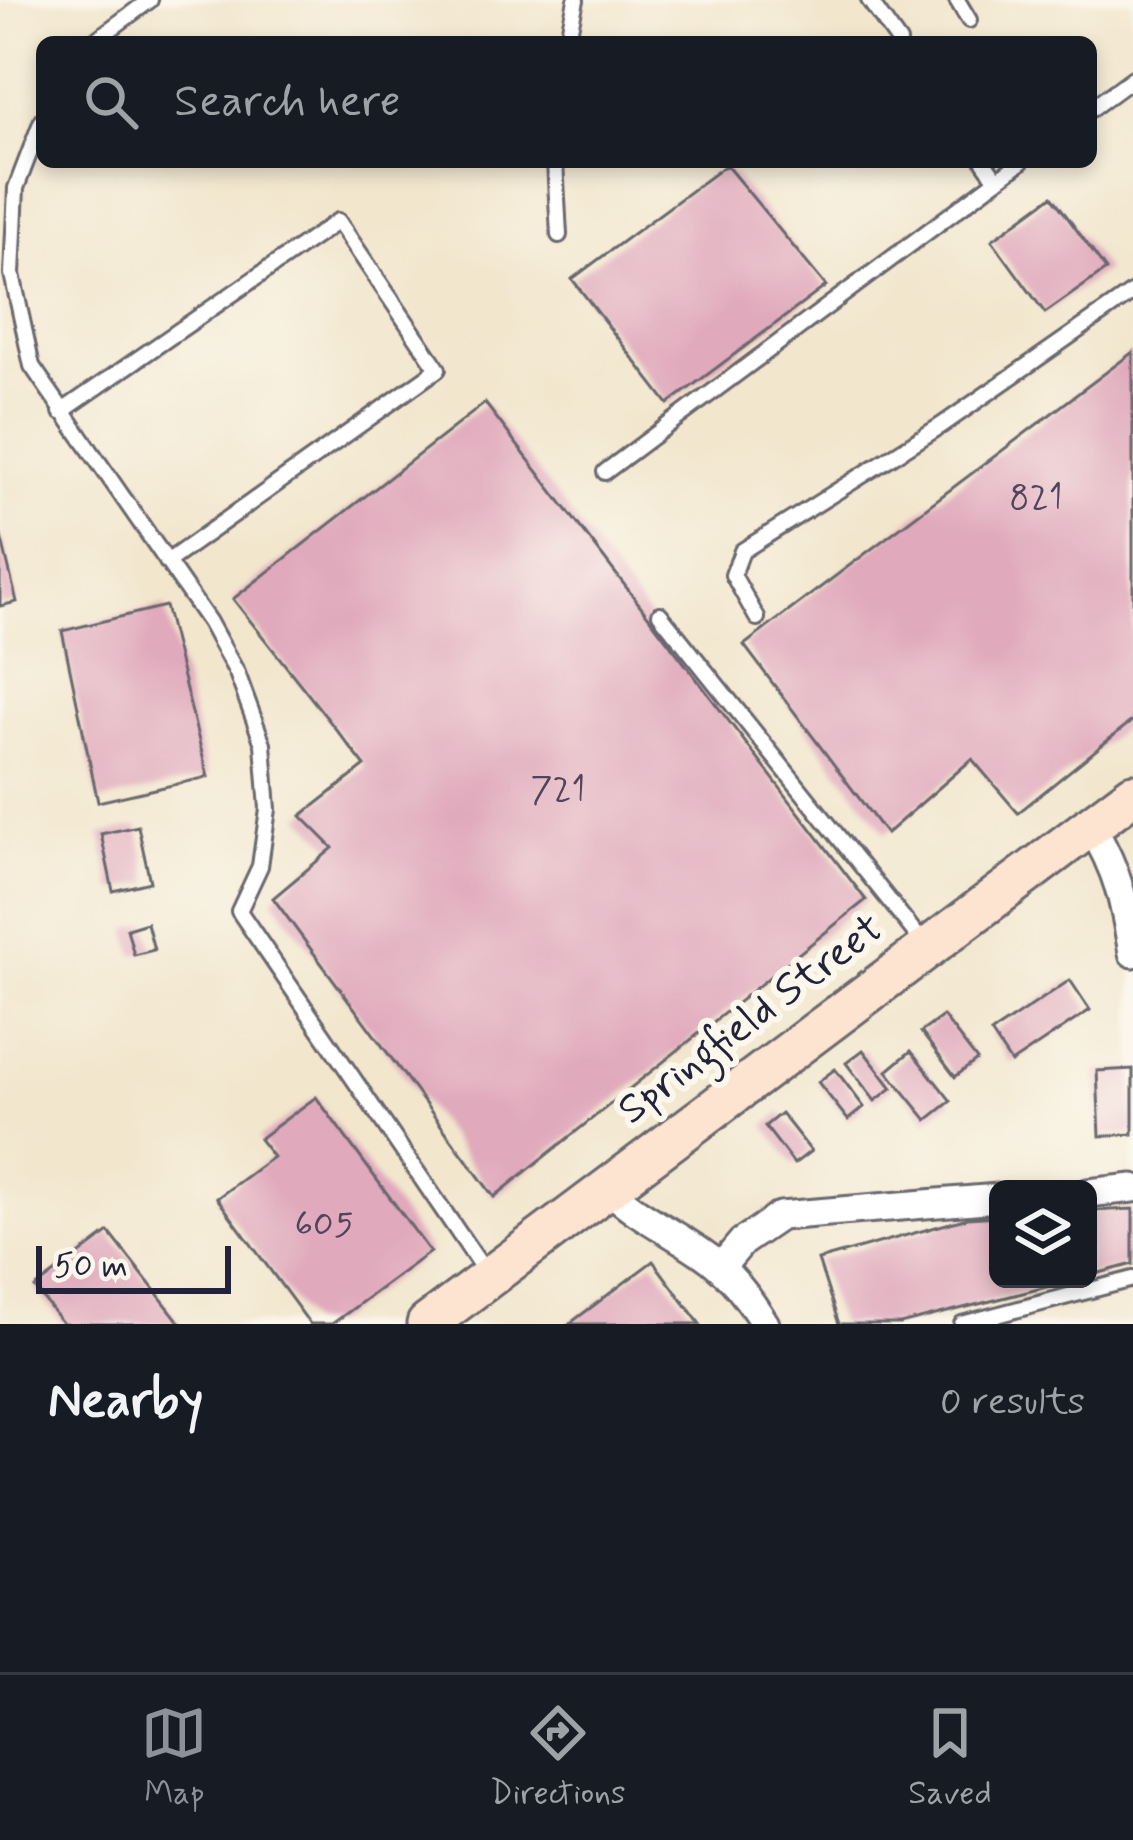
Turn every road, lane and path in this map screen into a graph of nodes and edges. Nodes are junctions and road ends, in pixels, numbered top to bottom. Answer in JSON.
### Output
{"nodes":[{"id":1,"x":150,"y":0,"type":"edge"},
{"id":2,"x":576,"y":0,"type":"edge"},
{"id":3,"x":869,"y":0,"type":"edge"},
{"id":4,"x":957,"y":0,"type":"edge"},
{"id":5,"x":969,"y":20,"type":"dead end"},
{"id":6,"x":101,"y":36,"type":"edge"},
{"id":7,"x":568,"y":36,"type":"edge"},
{"id":8,"x":894,"y":36,"type":"edge"},
{"id":9,"x":1133,"y":78,"type":"edge"},
{"id":10,"x":1097,"y":105,"type":"edge"},
{"id":11,"x":36,"y":136,"type":"edge"},
{"id":12,"x":556,"y":168,"type":"edge"},
{"id":13,"x":988,"y":168,"type":"edge"},
{"id":14,"x":1013,"y":168,"type":"edge"},
{"id":15,"x":997,"y":180,"type":"junction"},
{"id":16,"x":559,"y":235,"type":"dead end"},
{"id":17,"x":1133,"y":292,"type":"edge"},
{"id":18,"x":61,"y":412,"type":"junction"},
{"id":19,"x":605,"y":472,"type":"dead end"},
{"id":20,"x":167,"y":562,"type":"junction"},
{"id":21,"x":660,"y":614,"type":"dead end"},
{"id":22,"x":757,"y":618,"type":"dead end"},
{"id":23,"x":1133,"y":794,"type":"edge"},
{"id":24,"x":1090,"y":826,"type":"junction"},
{"id":25,"x":927,"y":948,"type":"junction"},
{"id":26,"x":1133,"y":953,"type":"edge"},
{"id":27,"x":608,"y":1188,"type":"junction"},
{"id":28,"x":1133,"y":1188,"type":"edge"},
{"id":29,"x":1097,"y":1192,"type":"edge"},
{"id":30,"x":989,"y":1199,"type":"edge"},
{"id":31,"x":721,"y":1267,"type":"junction"},
{"id":32,"x":489,"y":1277,"type":"junction"},
{"id":33,"x":1133,"y":1279,"type":"edge"},
{"id":34,"x":427,"y":1324,"type":"edge"},
{"id":35,"x":765,"y":1324,"type":"edge"},
{"id":36,"x":962,"y":1324,"type":"edge"}],
"edges":[{"from":1,"to":6,"type":"lane"},
{"from":2,"to":7,"type":"lane"},
{"from":3,"to":8,"type":"lane"},
{"from":4,"to":5,"type":"lane"},
{"from":9,"to":10,"type":"lane"},
{"from":11,"to":18,"type":"lane"},
{"from":12,"to":16,"type":"lane"},
{"from":13,"to":15,"type":"lane"},
{"from":14,"to":15,"type":"lane"},
{"from":15,"to":19,"type":"lane"},
{"from":17,"to":22,"type":"lane"},
{"from":18,"to":20,"type":"lane"},
{"from":18,"to":20,"type":"lane"},
{"from":20,"to":32,"type":"lane"},
{"from":21,"to":25,"type":"lane"},
{"from":23,"to":24,"type":"main road","name":"Springfield Street"},
{"from":24,"to":25,"type":"main road","name":"Springfield Street"},
{"from":24,"to":26,"type":"street"},
{"from":25,"to":27,"type":"main road","name":"Springfield Street"},
{"from":27,"to":31,"type":"street"},
{"from":27,"to":32,"type":"main road","name":"Springfield Street"},
{"from":28,"to":29,"type":"street"},
{"from":30,"to":31,"type":"street"},
{"from":31,"to":35,"type":"street"},
{"from":32,"to":34,"type":"main road","name":"Springfield Street"},
{"from":33,"to":36,"type":"lane"}]}
